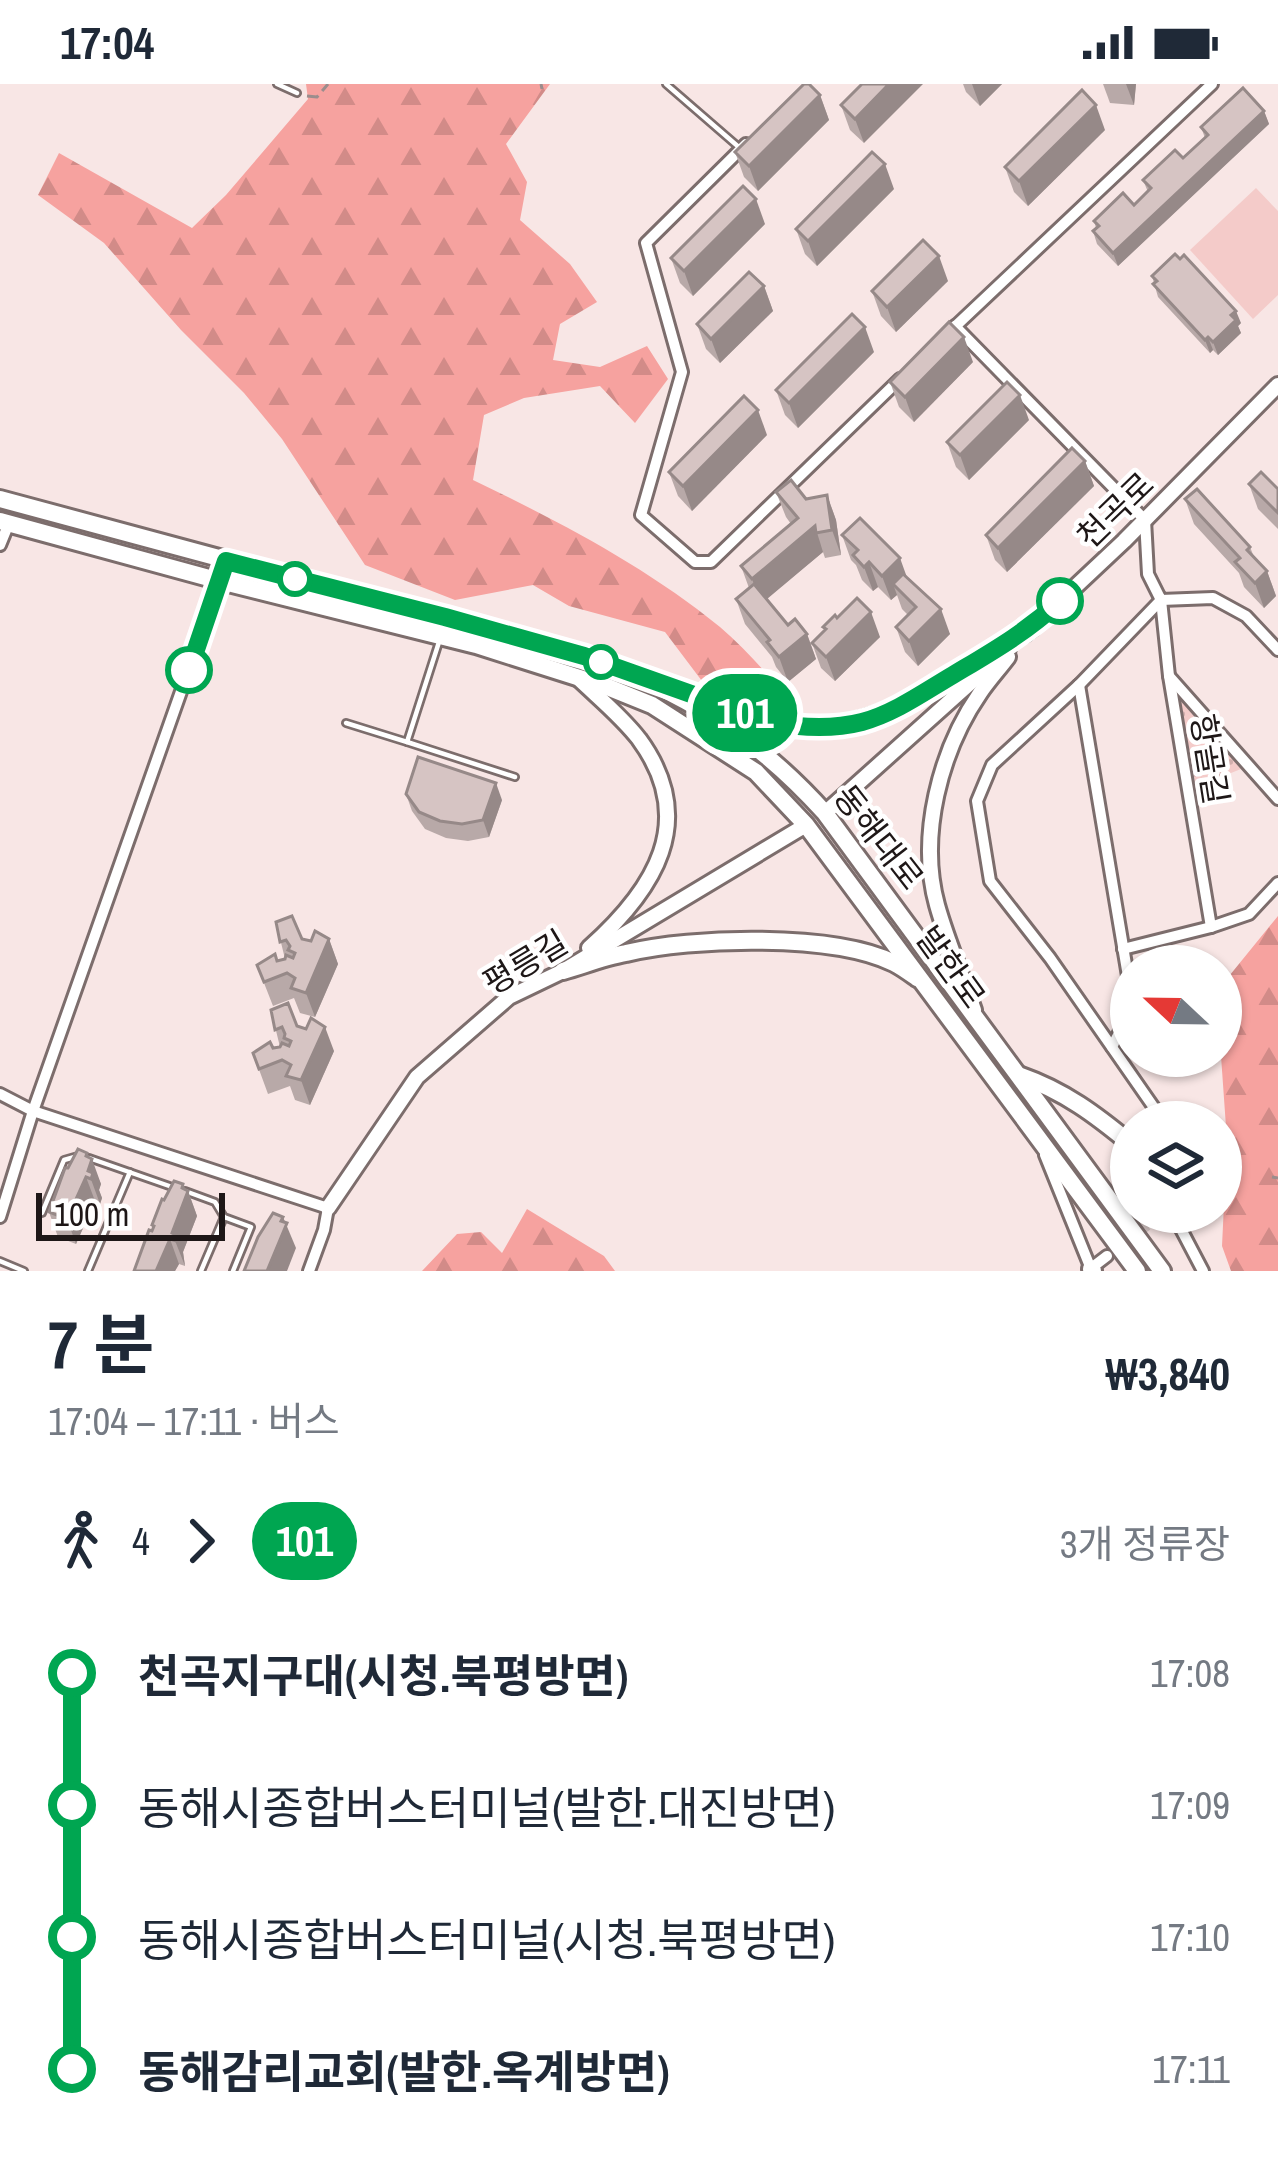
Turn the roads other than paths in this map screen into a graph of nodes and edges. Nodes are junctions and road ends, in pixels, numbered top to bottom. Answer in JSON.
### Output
{"nodes":[{"id":1,"x":277,"y":84,"type":"edge"},
{"id":2,"x":666,"y":84,"type":"edge"},
{"id":3,"x":1212,"y":84,"type":"edge"},
{"id":4,"x":297,"y":94,"type":"road end"},
{"id":5,"x":758,"y":133,"type":"edge"},
{"id":6,"x":741,"y":149,"type":"junction"},
{"id":7,"x":955,"y":326,"type":"junction"},
{"id":8,"x":938,"y":342,"type":"edge"},
{"id":9,"x":906,"y":373,"type":"edge"},
{"id":10,"x":1278,"y":386,"type":"edge"},
{"id":11,"x":0,"y":499,"type":"edge"},
{"id":12,"x":1145,"y":520,"type":"junction"},
{"id":13,"x":4,"y":522,"type":"edge"},
{"id":14,"x":0,"y":545,"type":"edge"},
{"id":15,"x":226,"y":561,"type":"junction"},
{"id":16,"x":220,"y":581,"type":"junction"},
{"id":17,"x":1161,"y":600,"type":"junction"},
{"id":18,"x":1031,"y":628,"type":"junction"},
{"id":19,"x":441,"y":637,"type":"junction"},
{"id":20,"x":1278,"y":650,"type":"edge"},
{"id":21,"x":637,"y":675,"type":"junction"},
{"id":22,"x":1168,"y":676,"type":"junction"},
{"id":23,"x":576,"y":677,"type":"junction"},
{"id":24,"x":1079,"y":685,"type":"junction"},
{"id":25,"x":346,"y":723,"type":"dead end"},
{"id":26,"x":406,"y":742,"type":"junction"},
{"id":27,"x":515,"y":777,"type":"dead end"},
{"id":28,"x":1278,"y":799,"type":"edge"},
{"id":29,"x":826,"y":813,"type":"junction"},
{"id":30,"x":806,"y":825,"type":"junction"},
{"id":31,"x":1278,"y":883,"type":"edge"},
{"id":32,"x":1210,"y":927,"type":"junction"},
{"id":33,"x":1122,"y":945,"type":"edge"},
{"id":34,"x":1139,"y":945,"type":"edge"},
{"id":35,"x":563,"y":971,"type":"junction"},
{"id":36,"x":492,"y":976,"type":"dead end"},
{"id":37,"x":925,"y":983,"type":"junction"},
{"id":38,"x":509,"y":997,"type":"junction"},
{"id":39,"x":976,"y":1015,"type":"junction"},
{"id":40,"x":1110,"y":1044,"type":"edge"},
{"id":41,"x":1021,"y":1076,"type":"junction"},
{"id":42,"x":0,"y":1094,"type":"edge"},
{"id":43,"x":33,"y":1111,"type":"junction"},
{"id":44,"x":1110,"y":1126,"type":"edge"},
{"id":45,"x":1037,"y":1136,"type":"junction"},
{"id":46,"x":130,"y":1172,"type":"junction"},
{"id":47,"x":328,"y":1208,"type":"junction"},
{"id":48,"x":42,"y":1213,"type":"dead end"},
{"id":49,"x":0,"y":1217,"type":"edge"},
{"id":50,"x":224,"y":1217,"type":"junction"},
{"id":51,"x":1183,"y":1233,"type":"edge"},
{"id":52,"x":1107,"y":1256,"type":"tunnel mouth"},
{"id":53,"x":0,"y":1261,"type":"edge"},
{"id":54,"x":1090,"y":1270,"type":"edge"},
{"id":55,"x":24,"y":1271,"type":"edge"},
{"id":56,"x":88,"y":1271,"type":"edge"},
{"id":57,"x":200,"y":1271,"type":"edge"},
{"id":58,"x":233,"y":1271,"type":"edge"},
{"id":59,"x":309,"y":1271,"type":"edge"},
{"id":60,"x":1137,"y":1271,"type":"edge"},
{"id":61,"x":1162,"y":1271,"type":"edge"},
{"id":62,"x":1203,"y":1271,"type":"edge"}],
"edges":[{"from":1,"to":4,"type":"lane"},
{"from":2,"to":6,"type":"lane"},
{"from":3,"to":7,"type":"street"},
{"from":5,"to":6,"type":"street"},
{"from":6,"to":9,"type":"street"},
{"from":7,"to":8,"type":"street"},
{"from":7,"to":12,"type":"street"},
{"from":10,"to":12,"type":"street","name":"천곡로"},
{"from":11,"to":15,"type":"main road","name":"동해대로"},
{"from":12,"to":17,"type":"street","name":"항골길"},
{"from":12,"to":18,"type":"street","name":"천곡로"},
{"from":13,"to":14,"type":"street"},
{"from":13,"to":16,"type":"main road","name":"발한로"},
{"from":15,"to":16,"type":"main road"},
{"from":15,"to":21,"type":"main road","name":"동해대로"},
{"from":16,"to":19,"type":"main road","name":"발한로"},
{"from":16,"to":43,"type":"street"},
{"from":17,"to":20,"type":"street"},
{"from":17,"to":22,"type":"street","name":"항골길"},
{"from":17,"to":24,"type":"street"},
{"from":18,"to":21,"type":"main road"},
{"from":18,"to":29,"type":"street","name":"천곡로"},
{"from":18,"to":39,"type":"street"},
{"from":19,"to":23,"type":"main road","name":"발한로"},
{"from":19,"to":26,"type":"lane"},
{"from":21,"to":29,"type":"main road","name":"동해대로"},
{"from":22,"to":28,"type":"street"},
{"from":22,"to":32,"type":"street","name":"항골길"},
{"from":23,"to":30,"type":"main road","name":"발한로"},
{"from":23,"to":35,"type":"street"},
{"from":24,"to":33,"type":"street"},
{"from":24,"to":40,"type":"street"},
{"from":25,"to":26,"type":"lane"},
{"from":26,"to":27,"type":"lane"},
{"from":29,"to":30,"type":"main road"},
{"from":29,"to":39,"type":"main road","name":"동해대로"},
{"from":30,"to":35,"type":"street","name":"평릉길"},
{"from":30,"to":37,"type":"main road","name":"발한로"},
{"from":31,"to":32,"type":"street"},
{"from":32,"to":34,"type":"street"},
{"from":35,"to":37,"type":"main road"},
{"from":35,"to":38,"type":"street","name":"평릉길"},
{"from":36,"to":38,"type":"street"},
{"from":37,"to":45,"type":"main road","name":"발한로"},
{"from":38,"to":47,"type":"street","name":"평릉길"},
{"from":39,"to":41,"type":"main road","name":"동해대로"},
{"from":41,"to":44,"type":"main road"},
{"from":41,"to":61,"type":"main road","name":"동해대로"},
{"from":42,"to":43,"type":"street"},
{"from":43,"to":47,"type":"street"},
{"from":43,"to":49,"type":"street"},
{"from":45,"to":54,"type":"street"},
{"from":45,"to":60,"type":"main road","name":"발한로"},
{"from":46,"to":48,"type":"lane"},
{"from":46,"to":50,"type":"lane"},
{"from":46,"to":56,"type":"lane"},
{"from":47,"to":59,"type":"street","name":"평릉길"},
{"from":50,"to":57,"type":"lane"},
{"from":50,"to":58,"type":"lane"},
{"from":51,"to":62,"type":"street"},
{"from":52,"to":54,"type":"street"},
{"from":53,"to":55,"type":"lane"}]}
